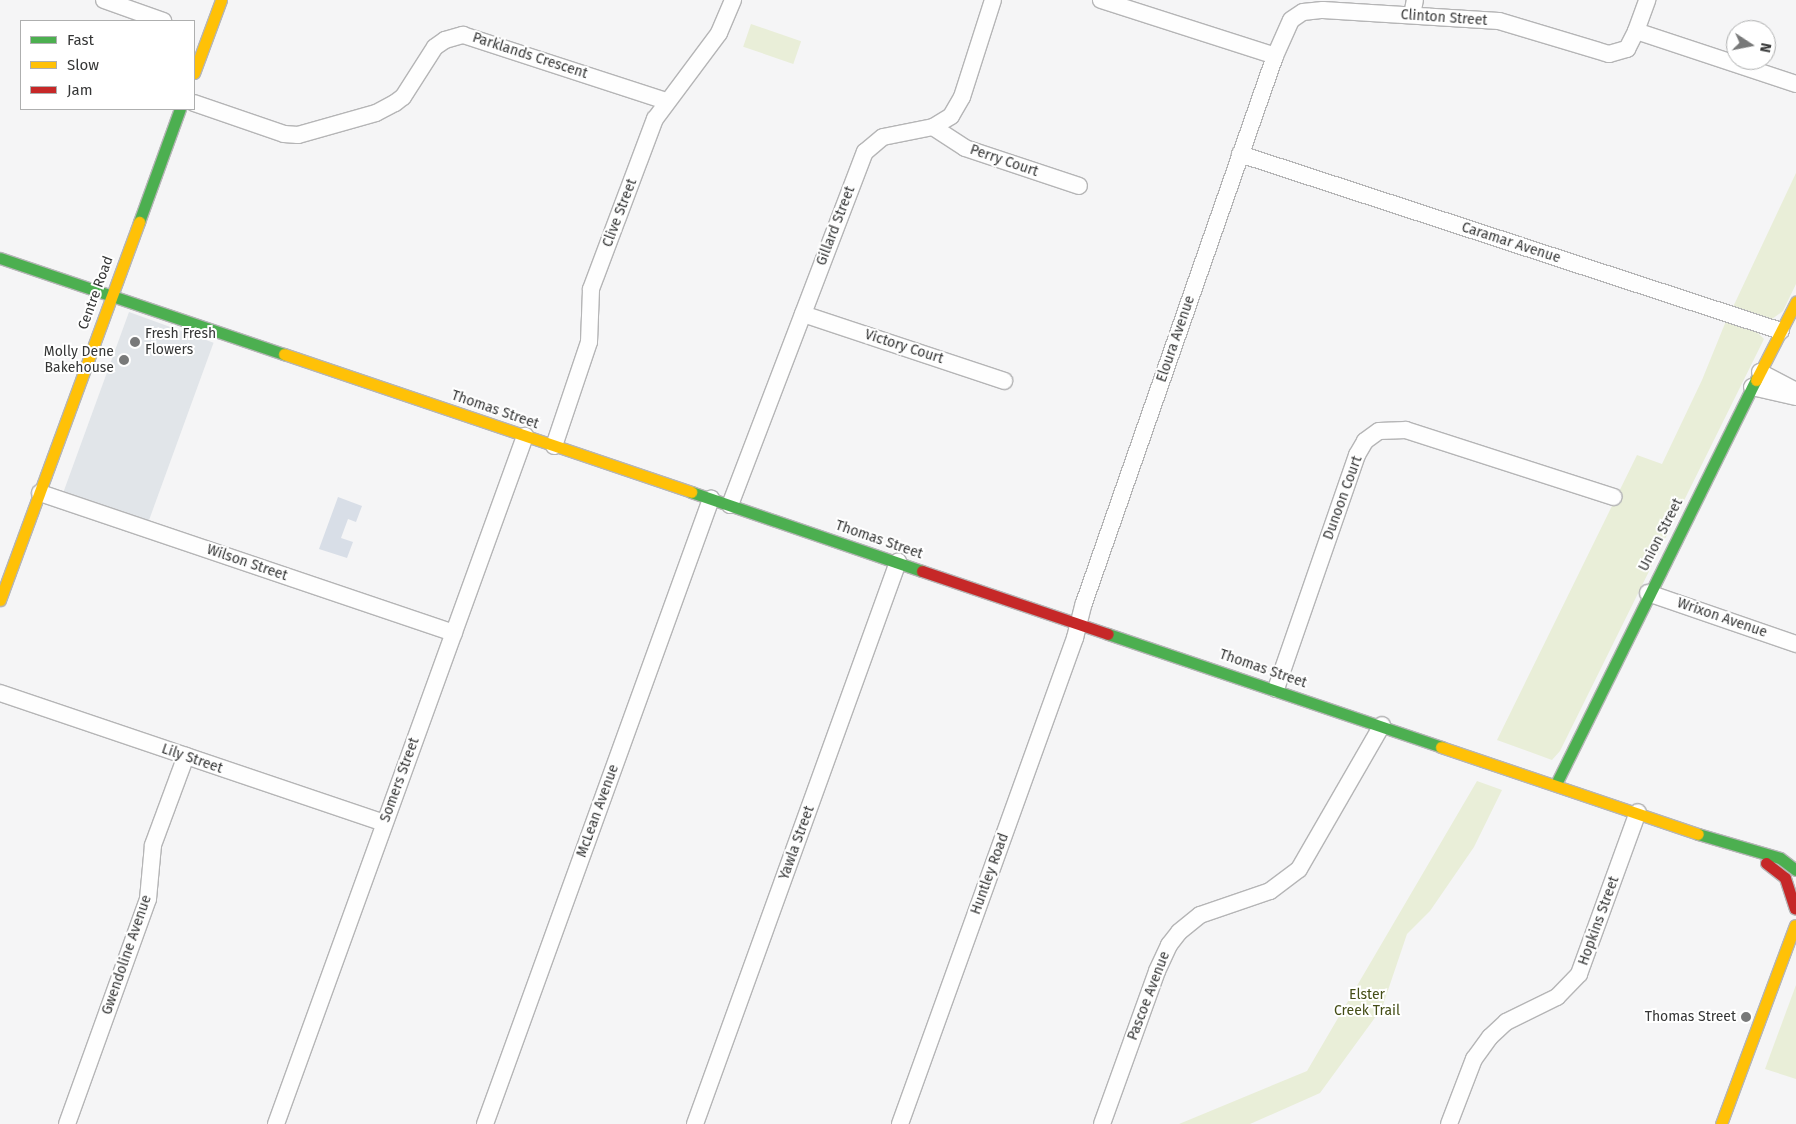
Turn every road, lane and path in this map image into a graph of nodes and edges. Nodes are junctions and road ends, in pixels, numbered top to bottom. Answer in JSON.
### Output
{"nodes":[{"id":1,"x":104,"y":0,"type":"edge"},
{"id":2,"x":222,"y":0,"type":"edge"},
{"id":3,"x":733,"y":0,"type":"edge"},
{"id":4,"x":993,"y":0,"type":"edge"},
{"id":5,"x":1101,"y":0,"type":"edge"},
{"id":6,"x":1647,"y":0,"type":"edge"},
{"id":7,"x":1413,"y":8,"type":"edge"},
{"id":8,"x":160,"y":20,"type":"edge"},
{"id":9,"x":1636,"y":31,"type":"junction"},
{"id":10,"x":201,"y":35,"type":"edge"},
{"id":11,"x":1274,"y":56,"type":"junction"},
{"id":12,"x":195,"y":68,"type":"edge"},
{"id":13,"x":1796,"y":84,"type":"edge"},
{"id":14,"x":666,"y":101,"type":"junction"},
{"id":15,"x":195,"y":103,"type":"edge"},
{"id":16,"x":180,"y":110,"type":"edge"},
{"id":17,"x":933,"y":127,"type":"junction"},
{"id":18,"x":1240,"y":154,"type":"junction"},
{"id":19,"x":1079,"y":186,"type":"dead end"},
{"id":20,"x":0,"y":258,"type":"edge"},
{"id":21,"x":110,"y":297,"type":"junction"},
{"id":22,"x":1796,"y":302,"type":"edge"},
{"id":23,"x":803,"y":314,"type":"junction"},
{"id":24,"x":1781,"y":332,"type":"junction"},
{"id":25,"x":1760,"y":372,"type":"junction"},
{"id":26,"x":1004,"y":381,"type":"dead end"},
{"id":27,"x":1752,"y":388,"type":"junction"},
{"id":28,"x":1796,"y":391,"type":"edge"},
{"id":29,"x":1796,"y":397,"type":"edge"},
{"id":30,"x":525,"y":436,"type":"junction"},
{"id":31,"x":554,"y":446,"type":"junction"},
{"id":32,"x":40,"y":493,"type":"junction"},
{"id":33,"x":1613,"y":497,"type":"dead end"},
{"id":34,"x":711,"y":499,"type":"junction"},
{"id":35,"x":730,"y":505,"type":"junction"},
{"id":36,"x":898,"y":562,"type":"junction"},
{"id":37,"x":1648,"y":593,"type":"junction"},
{"id":38,"x":0,"y":600,"type":"edge"},
{"id":39,"x":1079,"y":623,"type":"junction"},
{"id":40,"x":454,"y":633,"type":"junction"},
{"id":41,"x":1796,"y":644,"type":"edge"},
{"id":42,"x":1276,"y":689,"type":"junction"},
{"id":43,"x":0,"y":693,"type":"edge"},
{"id":44,"x":1382,"y":725,"type":"junction"},
{"id":45,"x":186,"y":756,"type":"junction"},
{"id":46,"x":1556,"y":784,"type":"junction"},
{"id":47,"x":1638,"y":812,"type":"junction"},
{"id":48,"x":384,"y":824,"type":"junction"},
{"id":49,"x":1748,"y":851,"type":"junction"},
{"id":50,"x":1796,"y":870,"type":"edge"},
{"id":51,"x":1796,"y":907,"type":"edge"},
{"id":52,"x":1795,"y":926,"type":"edge"},
{"id":53,"x":1796,"y":960,"type":"edge"},
{"id":54,"x":1769,"y":992,"type":"junction"},
{"id":55,"x":68,"y":1124,"type":"edge"},
{"id":56,"x":276,"y":1124,"type":"edge"},
{"id":57,"x":485,"y":1124,"type":"edge"},
{"id":58,"x":695,"y":1124,"type":"edge"},
{"id":59,"x":900,"y":1124,"type":"edge"},
{"id":60,"x":1102,"y":1124,"type":"edge"},
{"id":61,"x":1449,"y":1124,"type":"edge"},
{"id":62,"x":1721,"y":1124,"type":"edge"}],
"edges":[{"from":1,"to":8,"type":"street"},
{"from":2,"to":10,"type":"street"},
{"from":3,"to":14,"type":"street","name":"Clive Street"},
{"from":4,"to":17,"type":"street","name":"Gillard Street"},
{"from":5,"to":11,"type":"street"},
{"from":6,"to":9,"type":"street","name":"Clinton Street"},
{"from":7,"to":9,"type":"street","name":"Clinton Street"},
{"from":7,"to":11,"type":"street","name":"Clinton Street"},
{"from":9,"to":13,"type":"street"},
{"from":10,"to":12,"type":"street"},
{"from":11,"to":18,"type":"street","name":"Eloura Avenue"},
{"from":14,"to":15,"type":"street","name":"Parklands Crescent"},
{"from":14,"to":31,"type":"street","name":"Clive Street"},
{"from":16,"to":21,"type":"street","name":"Centre Road"},
{"from":17,"to":19,"type":"street","name":"Perry Court"},
{"from":17,"to":23,"type":"street","name":"Gillard Street"},
{"from":18,"to":24,"type":"street","name":"Caramar Avenue"},
{"from":18,"to":39,"type":"street","name":"Eloura Avenue"},
{"from":20,"to":21,"type":"street","name":"Thomas Street"},
{"from":21,"to":30,"type":"street","name":"Thomas Street"},
{"from":21,"to":32,"type":"street","name":"Centre Road"},
{"from":22,"to":24,"type":"street","name":"Union Street"},
{"from":23,"to":26,"type":"street","name":"Victory Court"},
{"from":23,"to":35,"type":"street","name":"Gillard Street"},
{"from":24,"to":25,"type":"street","name":"Union Street"},
{"from":25,"to":27,"type":"street","name":"Union Street"},
{"from":25,"to":28,"type":"street"},
{"from":27,"to":29,"type":"street"},
{"from":27,"to":37,"type":"street","name":"Union Street"},
{"from":30,"to":31,"type":"street","name":"Thomas Street"},
{"from":30,"to":40,"type":"street","name":"Somers Street"},
{"from":31,"to":34,"type":"street","name":"Thomas Street"},
{"from":32,"to":38,"type":"street","name":"Centre Road"},
{"from":32,"to":40,"type":"street","name":"Wilson Street"},
{"from":33,"to":42,"type":"street","name":"Dunoon Court"},
{"from":34,"to":35,"type":"street","name":"Thomas Street"},
{"from":34,"to":57,"type":"street","name":"McLean Avenue"},
{"from":35,"to":36,"type":"street","name":"Thomas Street"},
{"from":36,"to":39,"type":"street","name":"Thomas Street"},
{"from":36,"to":58,"type":"street","name":"Yawla Street"},
{"from":37,"to":41,"type":"street","name":"Wrixon Avenue"},
{"from":37,"to":46,"type":"street","name":"Union Street"},
{"from":39,"to":42,"type":"street","name":"Thomas Street"},
{"from":39,"to":59,"type":"street","name":"Huntley Road"},
{"from":40,"to":48,"type":"street","name":"Somers Street"},
{"from":42,"to":44,"type":"street","name":"Thomas Street"},
{"from":43,"to":45,"type":"street","name":"Lily Street"},
{"from":44,"to":46,"type":"street","name":"Thomas Street"},
{"from":44,"to":60,"type":"street","name":"Pascoe Avenue"},
{"from":45,"to":48,"type":"street","name":"Lily Street"},
{"from":45,"to":55,"type":"street","name":"Gwendoline Avenue"},
{"from":46,"to":47,"type":"street","name":"Thomas Street"},
{"from":47,"to":49,"type":"street","name":"Thomas Street"},
{"from":47,"to":61,"type":"street","name":"Hopkins Street"},
{"from":48,"to":56,"type":"street","name":"Somers Street"},
{"from":49,"to":50,"type":"street","name":"Thomas Street"},
{"from":49,"to":51,"type":"street","name":"Thomas Street"},
{"from":51,"to":52,"type":"street","name":"Thomas Street"},
{"from":52,"to":54,"type":"street"},
{"from":53,"to":54,"type":"street"},
{"from":54,"to":62,"type":"street"}]}
